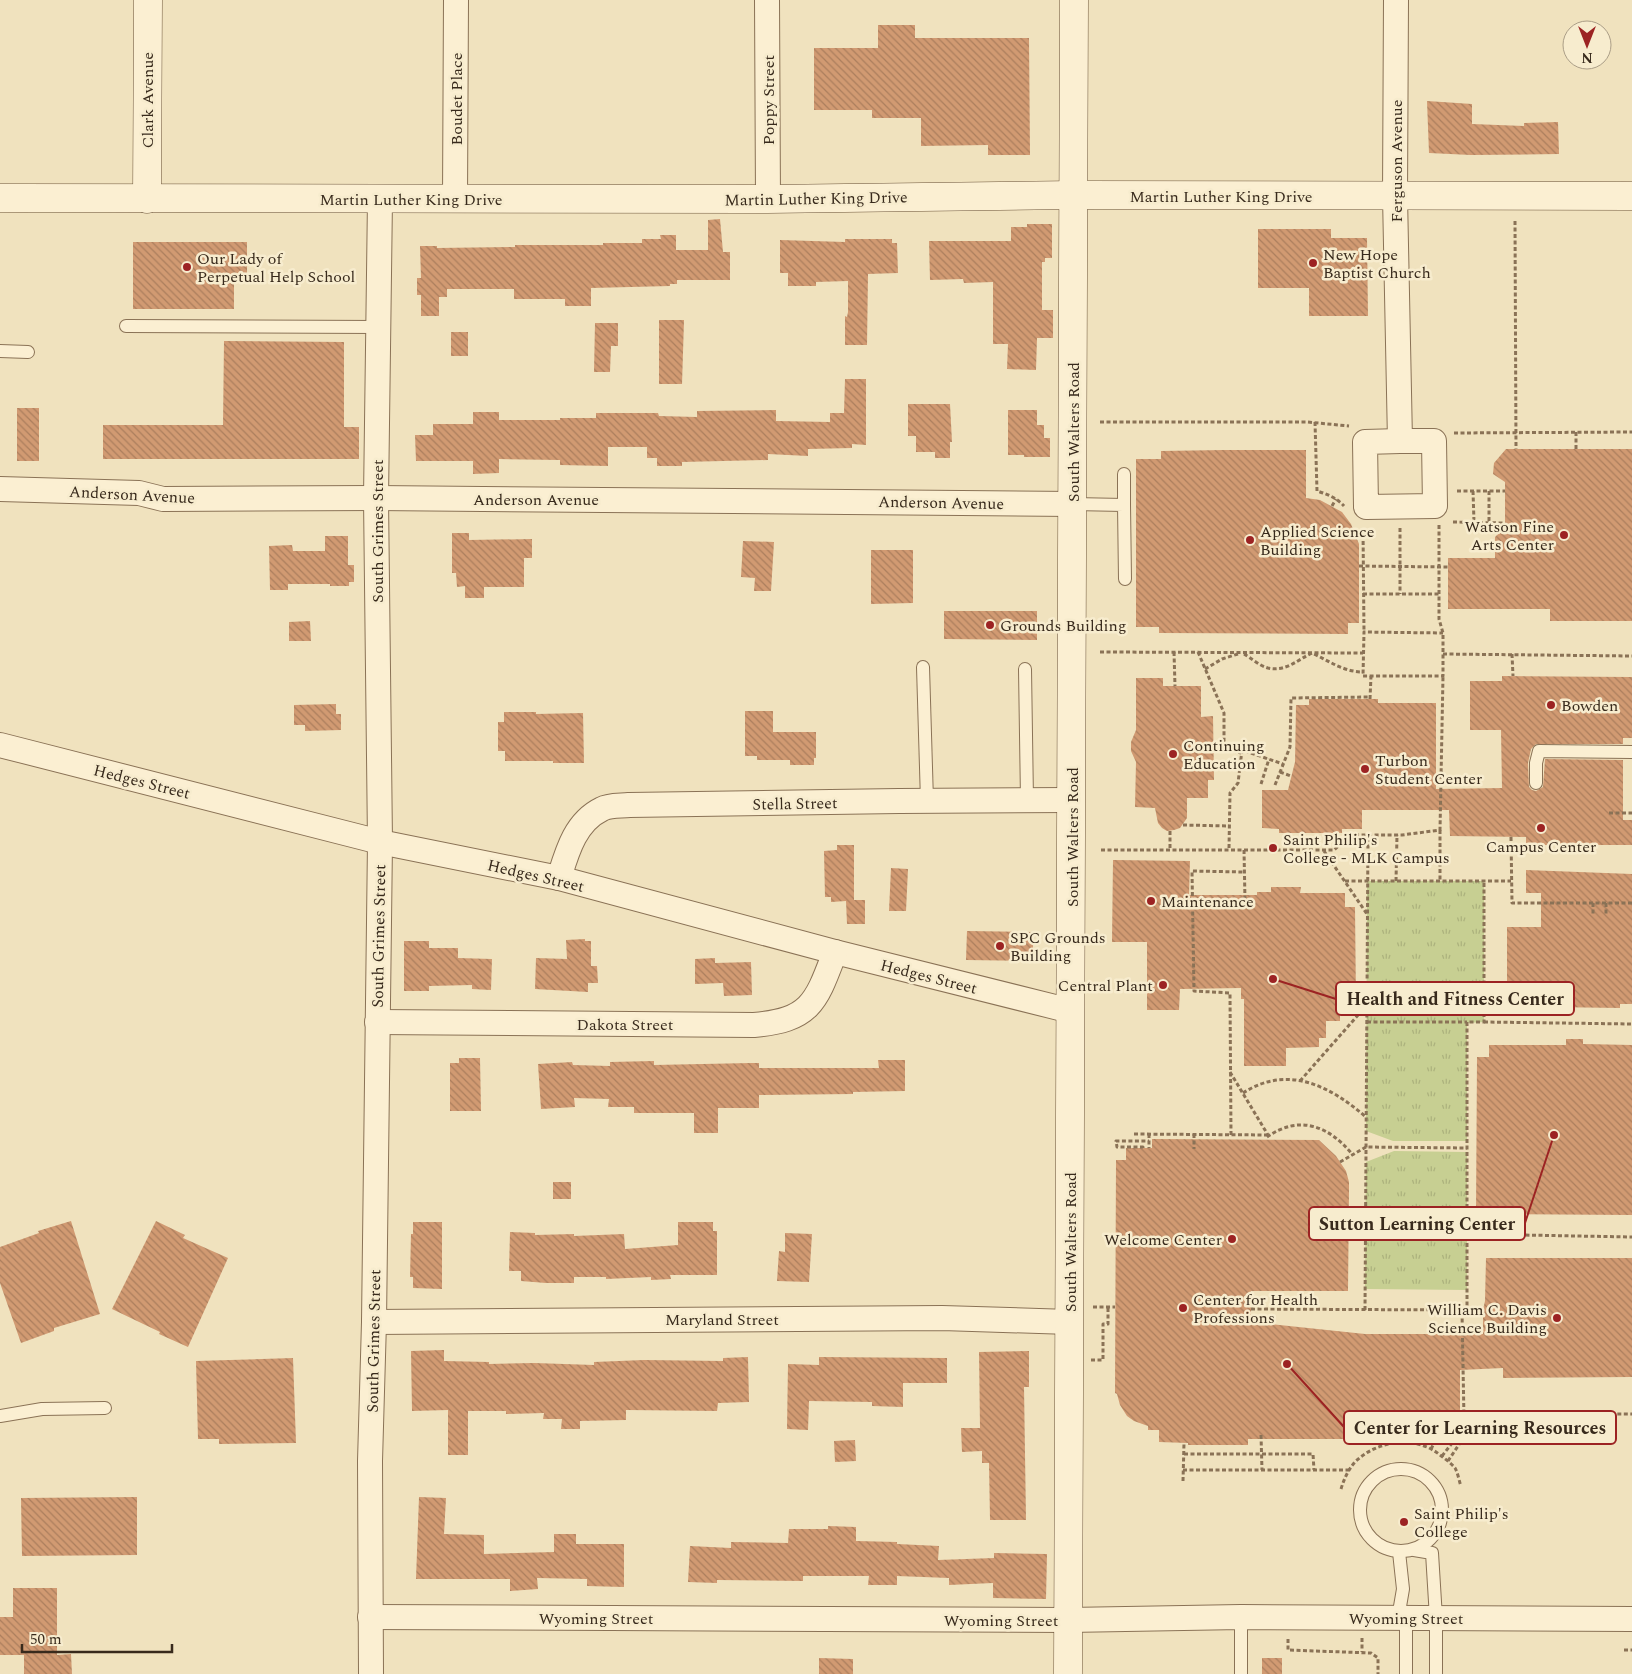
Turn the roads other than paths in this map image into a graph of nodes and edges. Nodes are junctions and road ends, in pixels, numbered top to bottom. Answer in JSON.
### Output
{"nodes":[{"id":1,"x":148,"y":0,"type":"edge"},
{"id":2,"x":456,"y":0,"type":"edge"},
{"id":3,"x":767,"y":0,"type":"edge"},
{"id":4,"x":1074,"y":0,"type":"edge"},
{"id":5,"x":1396,"y":0,"type":"edge"},
{"id":6,"x":1074,"y":196,"type":"junction"},
{"id":7,"x":1395,"y":196,"type":"junction"},
{"id":8,"x":1632,"y":196,"type":"edge"},
{"id":9,"x":0,"y":198,"type":"edge"},
{"id":10,"x":456,"y":198,"type":"junction"},
{"id":11,"x":146,"y":199,"type":"junction"},
{"id":12,"x":380,"y":199,"type":"junction"},
{"id":13,"x":768,"y":200,"type":"junction"},
{"id":14,"x":126,"y":326,"type":"dead end"},
{"id":15,"x":379,"y":327,"type":"junction"},
{"id":16,"x":0,"y":351,"type":"edge"},
{"id":17,"x":28,"y":352,"type":"dead end"},
{"id":18,"x":1400,"y":441,"type":"dead end"},
{"id":19,"x":1124,"y":474,"type":"dead end"},
{"id":20,"x":0,"y":488,"type":"edge"},
{"id":21,"x":376,"y":498,"type":"junction"},
{"id":22,"x":1073,"y":504,"type":"junction"},
{"id":23,"x":1124,"y":505,"type":"junction"},
{"id":24,"x":1124,"y":579,"type":"dead end"},
{"id":25,"x":923,"y":667,"type":"dead end"},
{"id":26,"x":1025,"y":668,"type":"dead end"},
{"id":27,"x":0,"y":745,"type":"edge"},
{"id":28,"x":1632,"y":752,"type":"edge"},
{"id":29,"x":1536,"y":783,"type":"dead end"},
{"id":30,"x":1027,"y":800,"type":"junction"},
{"id":31,"x":1072,"y":800,"type":"junction"},
{"id":32,"x":927,"y":801,"type":"junction"},
{"id":33,"x":380,"y":842,"type":"junction"},
{"id":34,"x":559,"y":878,"type":"junction"},
{"id":35,"x":835,"y":952,"type":"junction"},
{"id":36,"x":1071,"y":1011,"type":"junction"},
{"id":37,"x":377,"y":1022,"type":"junction"},
{"id":38,"x":1080,"y":1314,"type":"junction"},
{"id":39,"x":374,"y":1322,"type":"junction"},
{"id":40,"x":105,"y":1408,"type":"dead end"},
{"id":41,"x":0,"y":1416,"type":"edge"},
{"id":42,"x":1414,"y":1550,"type":"junction"},
{"id":43,"x":1399,"y":1552,"type":"junction"},
{"id":44,"x":370,"y":1617,"type":"junction"},
{"id":45,"x":1241,"y":1617,"type":"junction"},
{"id":46,"x":1402,"y":1618,"type":"junction"},
{"id":47,"x":1436,"y":1618,"type":"junction"},
{"id":48,"x":1632,"y":1619,"type":"edge"},
{"id":49,"x":1068,"y":1620,"type":"junction"},
{"id":50,"x":371,"y":1674,"type":"edge"},
{"id":51,"x":1068,"y":1674,"type":"edge"},
{"id":52,"x":1241,"y":1674,"type":"edge"},
{"id":53,"x":1406,"y":1674,"type":"edge"},
{"id":54,"x":1436,"y":1674,"type":"edge"}],
"edges":[{"from":1,"to":11,"type":"main road","name":"Clark Avenue"},
{"from":2,"to":10,"type":"street","name":"Boudet Place"},
{"from":3,"to":13,"type":"street","name":"Poppy Street"},
{"from":4,"to":6,"type":"main road","name":"South Walters Road"},
{"from":5,"to":7,"type":"street","name":"Ferguson Avenue"},
{"from":6,"to":7,"type":"main road","name":"Martin Luther King Drive"},
{"from":6,"to":13,"type":"main road","name":"Martin Luther King Drive"},
{"from":6,"to":22,"type":"main road","name":"South Walters Road"},
{"from":7,"to":8,"type":"main road","name":"Martin Luther King Drive"},
{"from":7,"to":18,"type":"street","name":"Ferguson Avenue"},
{"from":9,"to":11,"type":"main road","name":"Martin Luther King Drive"},
{"from":10,"to":12,"type":"main road","name":"Martin Luther King Drive"},
{"from":10,"to":13,"type":"main road","name":"Martin Luther King Drive"},
{"from":11,"to":12,"type":"main road","name":"Martin Luther King Drive"},
{"from":12,"to":15,"type":"street","name":"South Grimes Street"},
{"from":14,"to":15,"type":"lane"},
{"from":15,"to":21,"type":"street","name":"South Grimes Street"},
{"from":16,"to":17,"type":"lane"},
{"from":19,"to":23,"type":"lane"},
{"from":20,"to":21,"type":"street","name":"Anderson Avenue"},
{"from":21,"to":22,"type":"street","name":"Anderson Avenue"},
{"from":21,"to":33,"type":"street","name":"South Grimes Street"},
{"from":22,"to":23,"type":"lane"},
{"from":22,"to":31,"type":"main road","name":"South Walters Road"},
{"from":23,"to":24,"type":"lane"},
{"from":25,"to":32,"type":"lane"},
{"from":26,"to":30,"type":"lane"},
{"from":27,"to":33,"type":"street","name":"Hedges Street"},
{"from":28,"to":29,"type":"lane"},
{"from":30,"to":31,"type":"street","name":"Stella Street"},
{"from":30,"to":32,"type":"street","name":"Stella Street"},
{"from":31,"to":36,"type":"main road","name":"South Walters Road"},
{"from":32,"to":34,"type":"street","name":"Stella Street"},
{"from":33,"to":34,"type":"street","name":"Hedges Street"},
{"from":33,"to":37,"type":"street","name":"South Grimes Street"},
{"from":34,"to":35,"type":"street","name":"Hedges Street"},
{"from":35,"to":36,"type":"street","name":"Hedges Street"},
{"from":35,"to":37,"type":"street","name":"Dakota Street"},
{"from":36,"to":38,"type":"main road","name":"South Walters Road"},
{"from":37,"to":39,"type":"street","name":"South Grimes Street"},
{"from":38,"to":39,"type":"street","name":"Maryland Street"},
{"from":38,"to":49,"type":"main road","name":"South Walters Road"},
{"from":39,"to":44,"type":"street","name":"South Grimes Street"},
{"from":40,"to":41,"type":"lane"},
{"from":42,"to":43,"type":"lane"},
{"from":42,"to":43,"type":"lane"},
{"from":42,"to":47,"type":"lane"},
{"from":43,"to":46,"type":"lane"},
{"from":44,"to":49,"type":"street","name":"Wyoming Street"},
{"from":44,"to":50,"type":"street","name":"South Grimes Street"},
{"from":45,"to":46,"type":"street","name":"Wyoming Street"},
{"from":45,"to":49,"type":"street","name":"Wyoming Street"},
{"from":45,"to":52,"type":"lane"},
{"from":46,"to":47,"type":"street","name":"Wyoming Street"},
{"from":46,"to":53,"type":"lane"},
{"from":47,"to":48,"type":"street","name":"Wyoming Street"},
{"from":47,"to":54,"type":"lane"},
{"from":49,"to":51,"type":"main road","name":"South Walters Road"}]}
